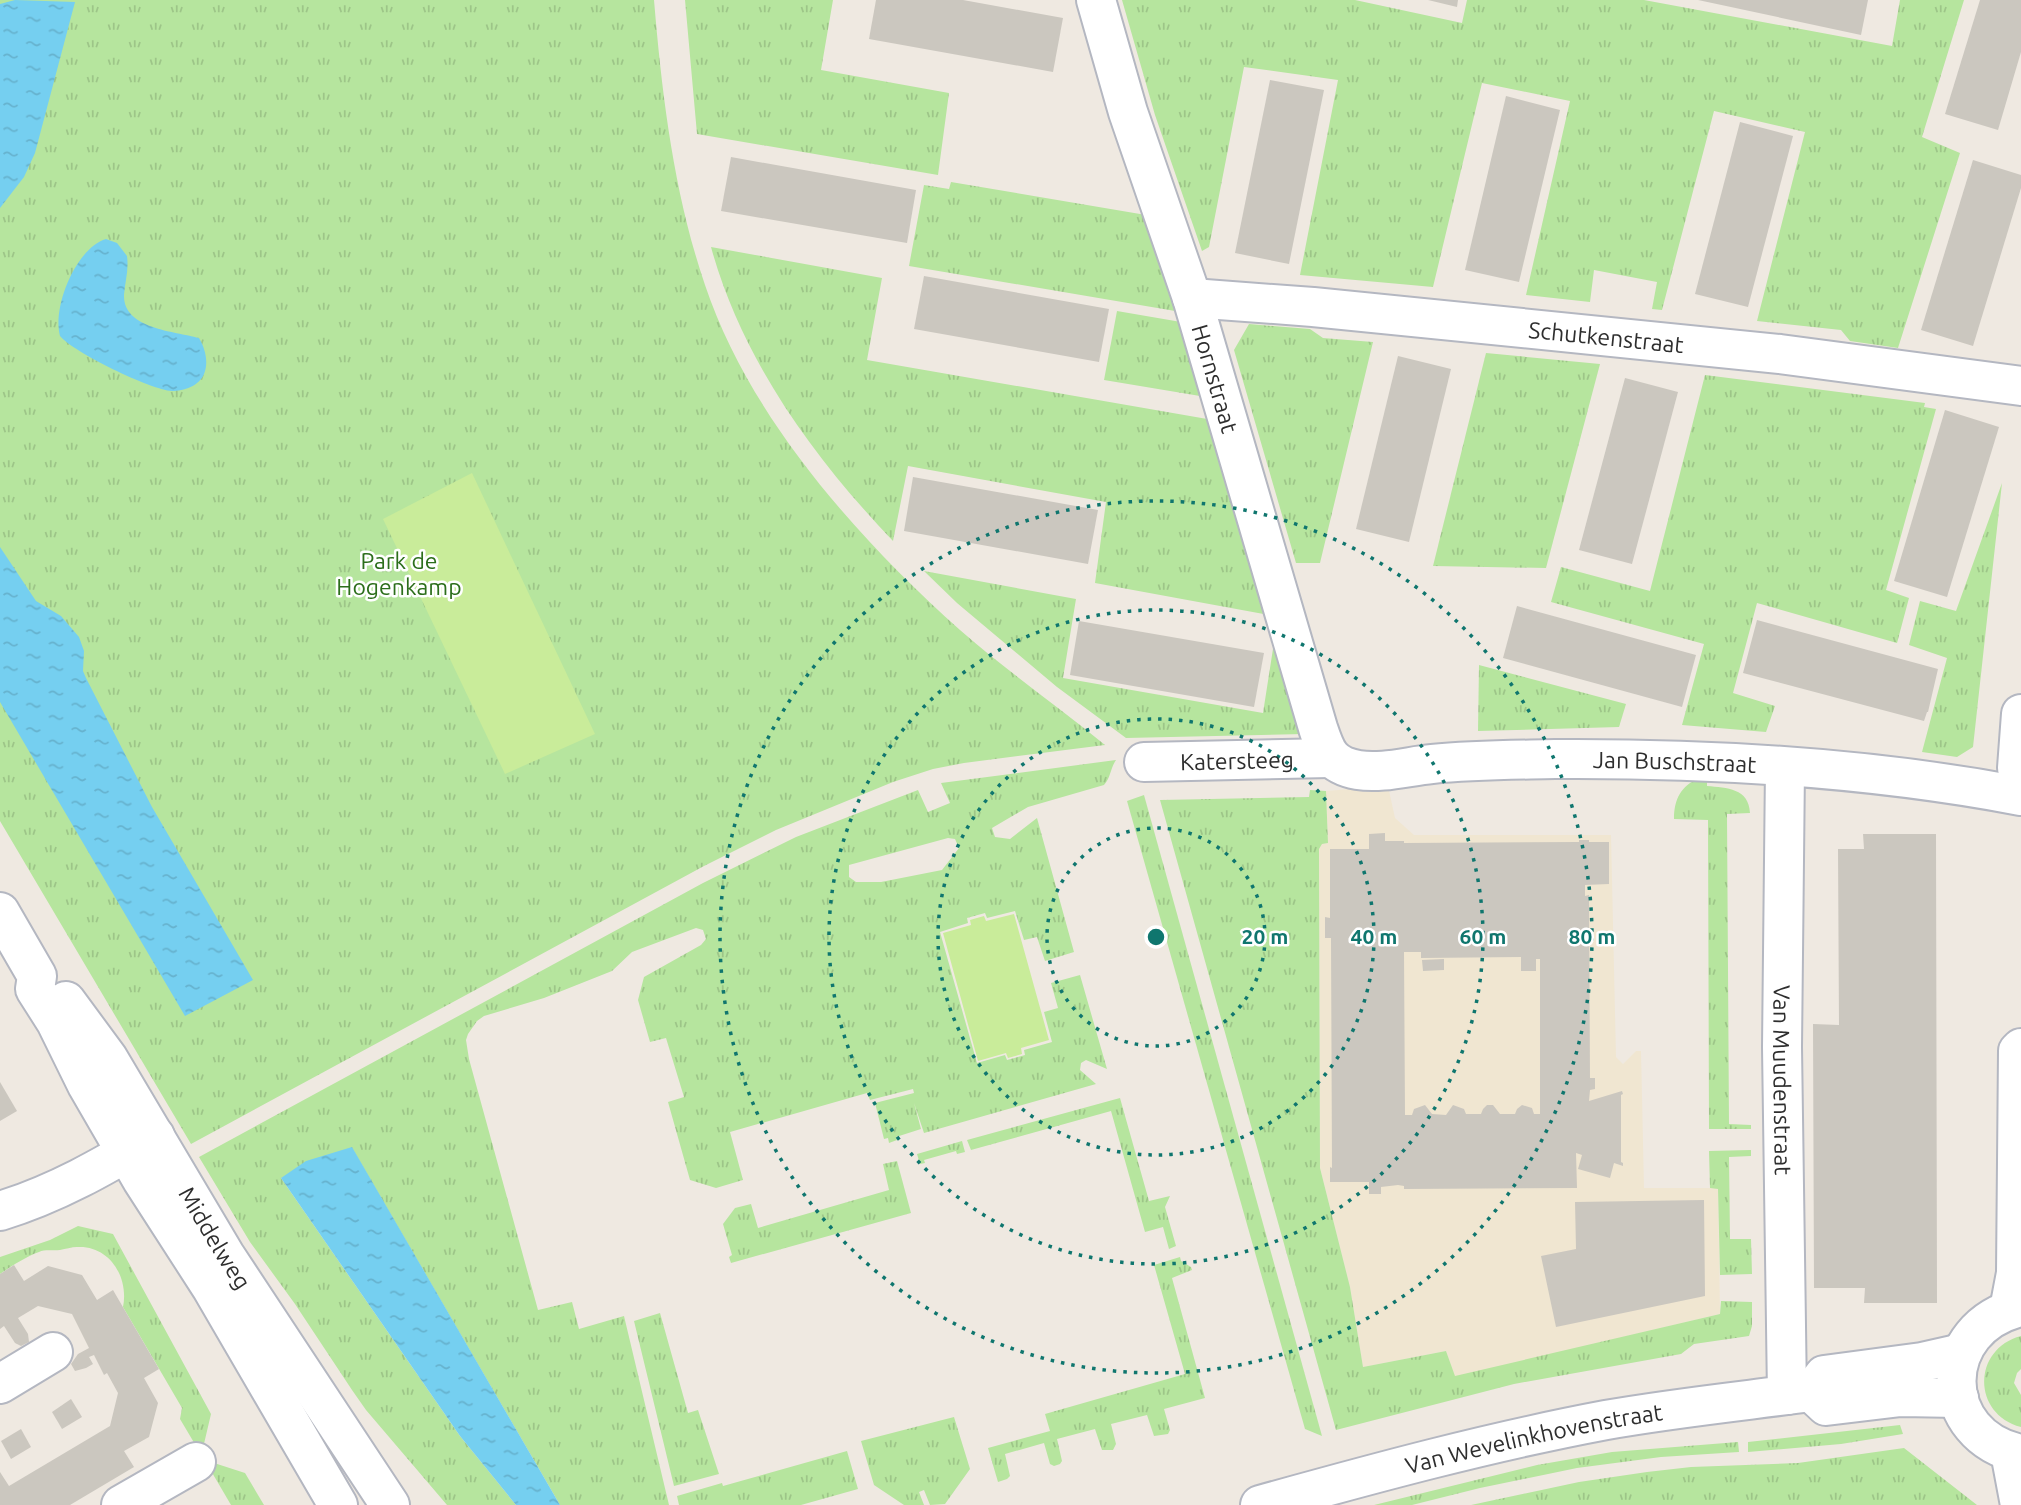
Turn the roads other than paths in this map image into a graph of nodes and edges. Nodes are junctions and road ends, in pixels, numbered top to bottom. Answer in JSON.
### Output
{"nodes":[{"id":1,"x":1096,"y":0,"type":"edge"},
{"id":2,"x":1192,"y":298,"type":"junction"},
{"id":3,"x":2021,"y":386,"type":"edge"},
{"id":4,"x":2021,"y":714,"type":"edge"},
{"id":5,"x":1330,"y":758,"type":"junction"},
{"id":6,"x":1144,"y":762,"type":"dead end"},
{"id":7,"x":1785,"y":766,"type":"junction"},
{"id":8,"x":2021,"y":778,"type":"edge"},
{"id":9,"x":2021,"y":796,"type":"edge"},
{"id":10,"x":0,"y":912,"type":"edge"},
{"id":11,"x":2021,"y":1048,"type":"edge"},
{"id":12,"x":141,"y":1144,"type":"junction"},
{"id":13,"x":0,"y":1211,"type":"edge"},
{"id":14,"x":2015,"y":1308,"type":"edge"},
{"id":15,"x":53,"y":1353,"type":"dead end"},
{"id":16,"x":1962,"y":1353,"type":"junction"},
{"id":17,"x":0,"y":1384,"type":"edge"},
{"id":18,"x":1799,"y":1394,"type":"junction"},
{"id":19,"x":1959,"y":1398,"type":"junction"},
{"id":20,"x":2016,"y":1453,"type":"edge"},
{"id":21,"x":196,"y":1462,"type":"dead end"},
{"id":22,"x":121,"y":1505,"type":"edge"},
{"id":23,"x":338,"y":1505,"type":"edge"},
{"id":24,"x":390,"y":1505,"type":"edge"},
{"id":25,"x":1260,"y":1505,"type":"edge"},
{"id":26,"x":2020,"y":1505,"type":"edge"}],
"edges":[{"from":1,"to":2,"type":"street","name":"Hornstraat"},
{"from":2,"to":3,"type":"street","name":"Schutkenstraat"},
{"from":2,"to":5,"type":"street","name":"Hornstraat"},
{"from":4,"to":8,"type":"street"},
{"from":5,"to":6,"type":"street","name":"Katersteeg"},
{"from":5,"to":7,"type":"street","name":"Jan Buschstraat"},
{"from":7,"to":9,"type":"street","name":"Jan Buschstraat"},
{"from":7,"to":18,"type":"street","name":"Van Muudenstraat"},
{"from":10,"to":12,"type":"street","name":"Middelweg"},
{"from":11,"to":14,"type":"street"},
{"from":12,"to":13,"type":"street"},
{"from":12,"to":23,"type":"street","name":"Middelweg"},
{"from":12,"to":24,"type":"street","name":"Middelweg"},
{"from":14,"to":16,"type":"street"},
{"from":15,"to":17,"type":"street"},
{"from":16,"to":18,"type":"street","name":"Van Wevelinkhovenstraat"},
{"from":16,"to":19,"type":"street"},
{"from":18,"to":19,"type":"street","name":"Van Wevelinkhovenstraat"},
{"from":18,"to":25,"type":"street","name":"Van Wevelinkhovenstraat"},
{"from":19,"to":20,"type":"street"},
{"from":20,"to":26,"type":"street"},
{"from":21,"to":22,"type":"street"}]}
